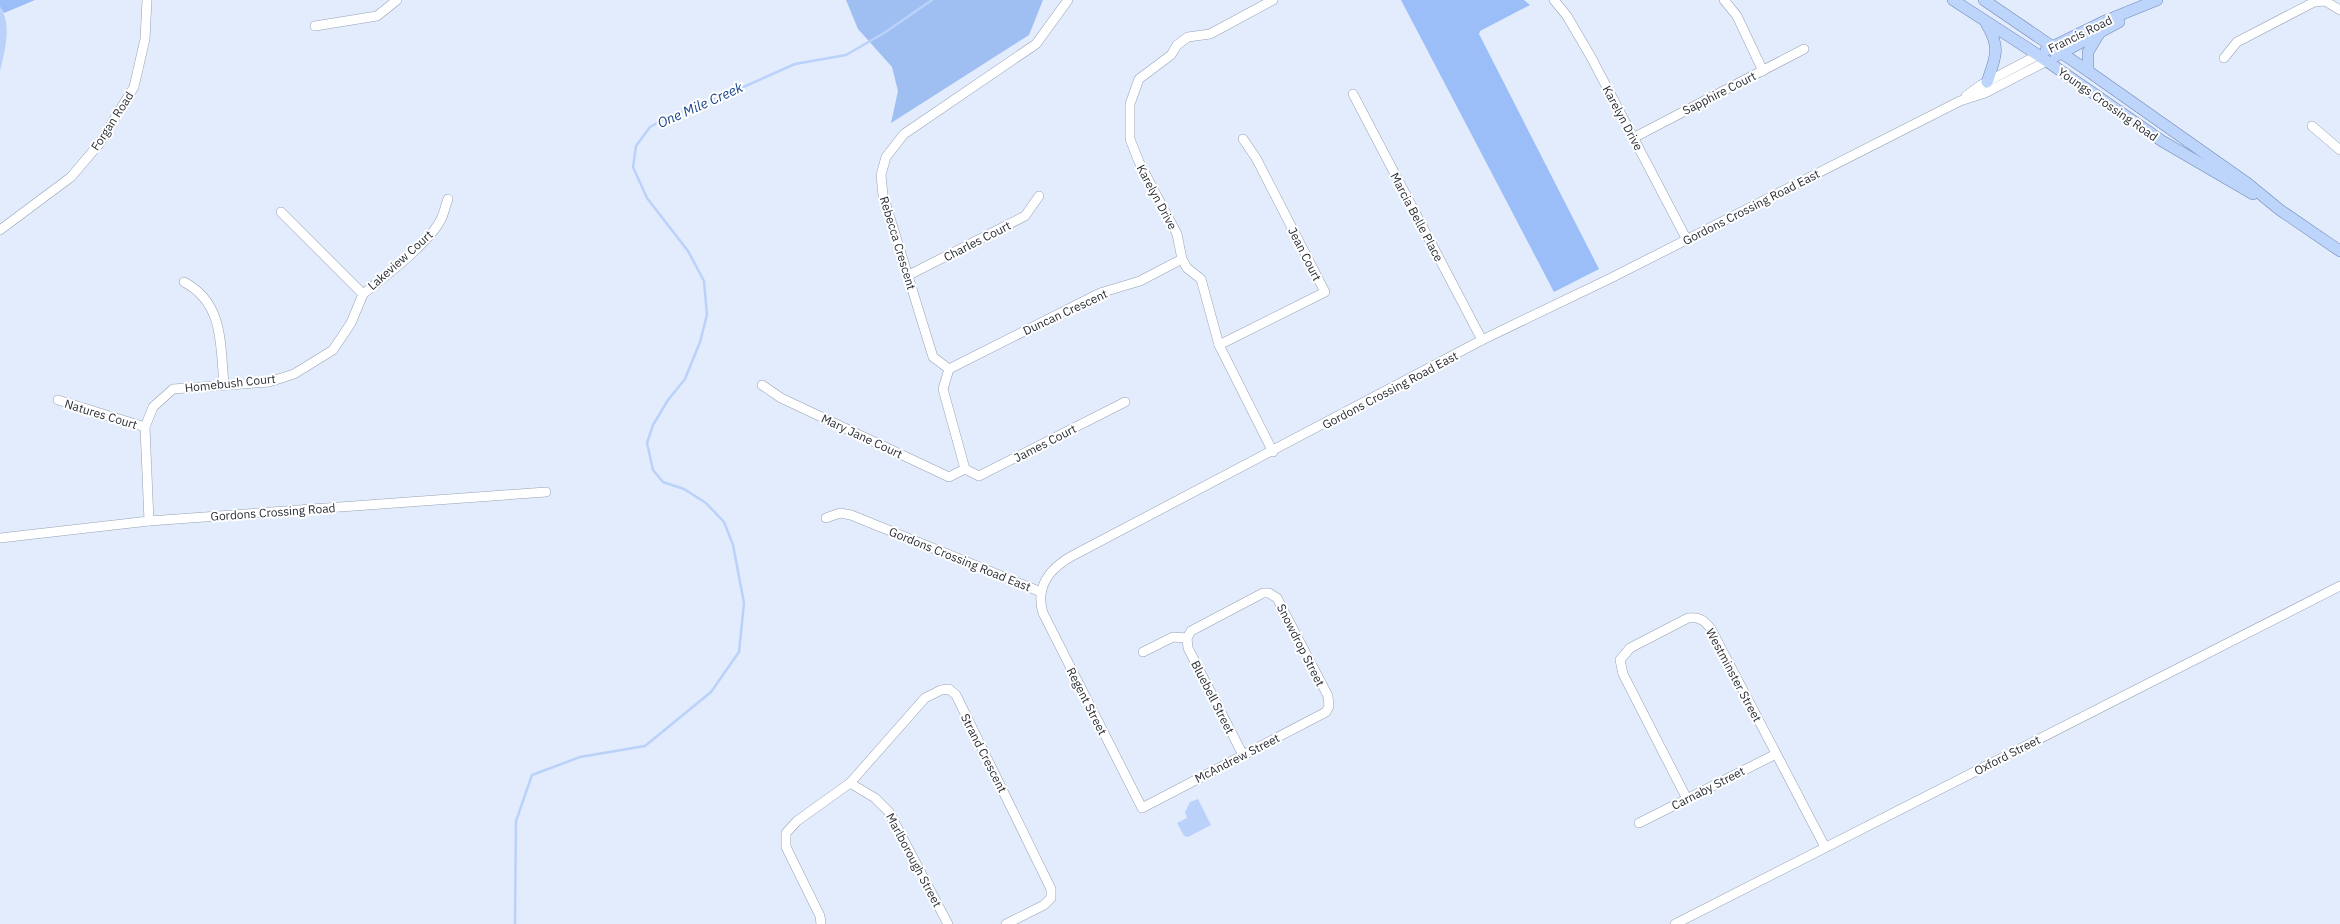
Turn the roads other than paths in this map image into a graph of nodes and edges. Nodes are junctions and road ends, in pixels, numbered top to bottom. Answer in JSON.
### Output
{"nodes":[{"id":1,"x":147,"y":0,"type":"edge"},
{"id":2,"x":397,"y":0,"type":"edge"},
{"id":3,"x":1068,"y":0,"type":"edge"},
{"id":4,"x":1273,"y":0,"type":"edge"},
{"id":5,"x":1554,"y":0,"type":"edge"},
{"id":6,"x":1724,"y":0,"type":"edge"},
{"id":7,"x":1953,"y":0,"type":"edge"},
{"id":8,"x":1984,"y":0,"type":"edge"},
{"id":9,"x":2154,"y":2,"type":"edge"},
{"id":10,"x":2340,"y":10,"type":"edge"},
{"id":11,"x":1984,"y":20,"type":"junction"},
{"id":12,"x":315,"y":26,"type":"dead end"},
{"id":13,"x":2100,"y":32,"type":"junction"},
{"id":14,"x":1804,"y":49,"type":"dead end"},
{"id":15,"x":2057,"y":50,"type":"junction"},
{"id":16,"x":2043,"y":58,"type":"junction"},
{"id":17,"x":2224,"y":58,"type":"dead end"},
{"id":18,"x":1763,"y":71,"type":"junction"},
{"id":19,"x":2088,"y":71,"type":"junction"},
{"id":20,"x":1987,"y":82,"type":"junction"},
{"id":21,"x":1353,"y":94,"type":"dead end"},
{"id":22,"x":1960,"y":101,"type":"junction"},
{"id":23,"x":2312,"y":126,"type":"dead end"},
{"id":24,"x":1634,"y":138,"type":"junction"},
{"id":25,"x":1243,"y":139,"type":"dead end"},
{"id":26,"x":2340,"y":150,"type":"edge"},
{"id":27,"x":1039,"y":196,"type":"dead end"},
{"id":28,"x":448,"y":199,"type":"dead end"},
{"id":29,"x":2268,"y":201,"type":"junction"},
{"id":30,"x":281,"y":212,"type":"dead end"},
{"id":31,"x":0,"y":230,"type":"edge"},
{"id":32,"x":1687,"y":240,"type":"junction"},
{"id":33,"x":2340,"y":251,"type":"edge"},
{"id":34,"x":1182,"y":259,"type":"junction"},
{"id":35,"x":907,"y":276,"type":"junction"},
{"id":36,"x":184,"y":282,"type":"dead end"},
{"id":37,"x":363,"y":294,"type":"junction"},
{"id":38,"x":1482,"y":340,"type":"junction"},
{"id":39,"x":1219,"y":345,"type":"junction"},
{"id":40,"x":949,"y":369,"type":"junction"},
{"id":41,"x":224,"y":384,"type":"junction"},
{"id":42,"x":762,"y":385,"type":"dead end"},
{"id":43,"x":58,"y":400,"type":"dead end"},
{"id":44,"x":1125,"y":402,"type":"dead end"},
{"id":45,"x":145,"y":427,"type":"junction"},
{"id":46,"x":1273,"y":452,"type":"junction"},
{"id":47,"x":965,"y":469,"type":"junction"},
{"id":48,"x":546,"y":492,"type":"dead end"},
{"id":49,"x":826,"y":518,"type":"dead end"},
{"id":50,"x":149,"y":521,"type":"junction"},
{"id":51,"x":0,"y":538,"type":"edge"},
{"id":52,"x":2340,"y":586,"type":"edge"},
{"id":53,"x":1041,"y":592,"type":"junction"},
{"id":54,"x":1187,"y":638,"type":"junction"},
{"id":55,"x":1143,"y":652,"type":"dead end"},
{"id":56,"x":1329,"y":706,"type":"joint"},
{"id":57,"x":1776,"y":754,"type":"junction"},
{"id":58,"x":1243,"y":755,"type":"junction"},
{"id":59,"x":850,"y":783,"type":"junction"},
{"id":60,"x":1687,"y":799,"type":"junction"},
{"id":61,"x":1142,"y":808,"type":"joint"},
{"id":62,"x":1639,"y":823,"type":"dead end"},
{"id":63,"x":1825,"y":848,"type":"junction"},
{"id":64,"x":821,"y":924,"type":"edge"},
{"id":65,"x":948,"y":924,"type":"edge"},
{"id":66,"x":1006,"y":924,"type":"edge"},
{"id":67,"x":1675,"y":924,"type":"edge"}],
"edges":[{"from":1,"to":31,"type":"street","name":"Forgan Road"},
{"from":2,"to":12,"type":"street"},
{"from":3,"to":35,"type":"street","name":"Rebecca Crescent"},
{"from":4,"to":34,"type":"street","name":"Karelyn Drive"},
{"from":5,"to":24,"type":"street","name":"Karelyn Drive"},
{"from":6,"to":18,"type":"street"},
{"from":7,"to":11,"type":"main road","name":"Youngs Crossing Road"},
{"from":8,"to":15,"type":"main road","name":"Youngs Crossing Road"},
{"from":9,"to":13,"type":"main road","name":"Francis Road"},
{"from":9,"to":15,"type":"main road","name":"Francis Road"},
{"from":10,"to":17,"type":"street"},
{"from":11,"to":16,"type":"main road","name":"Youngs Crossing Road"},
{"from":11,"to":20,"type":"main road"},
{"from":13,"to":15,"type":"main road","name":"Francis Road"},
{"from":13,"to":19,"type":"main road"},
{"from":14,"to":18,"type":"street","name":"Sapphire Court"},
{"from":15,"to":16,"type":"main road","name":"Francis Road"},
{"from":15,"to":19,"type":"main road","name":"Youngs Crossing Road"},
{"from":16,"to":20,"type":"street","name":"Gordons Crossing Road East"},
{"from":16,"to":22,"type":"street","name":"Gordons Crossing Road East"},
{"from":16,"to":29,"type":"main road","name":"Youngs Crossing Road"},
{"from":18,"to":24,"type":"street","name":"Sapphire Court"},
{"from":19,"to":29,"type":"main road","name":"Youngs Crossing Road"},
{"from":20,"to":22,"type":"street","name":"Gordons Crossing Road East"},
{"from":21,"to":38,"type":"street","name":"Marcia Belle Place"},
{"from":22,"to":32,"type":"street","name":"Gordons Crossing Road East"},
{"from":23,"to":26,"type":"street"},
{"from":24,"to":32,"type":"street","name":"Karelyn Drive"},
{"from":25,"to":39,"type":"street","name":"Jean Court"},
{"from":27,"to":35,"type":"street","name":"Charles Court"},
{"from":28,"to":37,"type":"street","name":"Lakeview Court"},
{"from":29,"to":33,"type":"main road","name":"Youngs Crossing Road"},
{"from":30,"to":37,"type":"street"},
{"from":32,"to":38,"type":"street","name":"Gordons Crossing Road East"},
{"from":34,"to":39,"type":"street"},
{"from":34,"to":40,"type":"street","name":"Duncan Crescent"},
{"from":35,"to":40,"type":"street","name":"Rebecca Crescent"},
{"from":36,"to":41,"type":"street"},
{"from":37,"to":41,"type":"street","name":"Homebush Court"},
{"from":38,"to":46,"type":"street","name":"Gordons Crossing Road East"},
{"from":39,"to":46,"type":"street"},
{"from":40,"to":47,"type":"street"},
{"from":41,"to":45,"type":"street","name":"Homebush Court"},
{"from":42,"to":47,"type":"street","name":"Mary Jane Court"},
{"from":43,"to":45,"type":"street","name":"Natures Court"},
{"from":44,"to":47,"type":"street","name":"James Court"},
{"from":45,"to":50,"type":"street","name":"Homebush Court"},
{"from":46,"to":53,"type":"street","name":"Gordons Crossing Road East"},
{"from":48,"to":50,"type":"street","name":"Gordons Crossing Road"},
{"from":49,"to":53,"type":"street","name":"Gordons Crossing Road East"},
{"from":50,"to":51,"type":"street","name":"Gordons Crossing Road"},
{"from":52,"to":63,"type":"street","name":"Oxford Street"},
{"from":53,"to":61,"type":"street","name":"Regent Street"},
{"from":54,"to":55,"type":"street"},
{"from":54,"to":56,"type":"street","name":"Snowdrop Street"},
{"from":54,"to":58,"type":"street","name":"Bluebell Street"},
{"from":56,"to":58,"type":"street","name":"McAndrew Street"},
{"from":57,"to":60,"type":"street","name":"Carnaby Street"},
{"from":57,"to":60,"type":"street","name":"Westminster Street"},
{"from":57,"to":63,"type":"street","name":"Westminster Street"},
{"from":58,"to":61,"type":"street","name":"McAndrew Street"},
{"from":59,"to":64,"type":"street"},
{"from":59,"to":65,"type":"street","name":"Marlborough Street"},
{"from":59,"to":66,"type":"street","name":"Strand Crescent"},
{"from":60,"to":62,"type":"street","name":"Carnaby Street"},
{"from":63,"to":67,"type":"street","name":"Oxford Street"}]}
